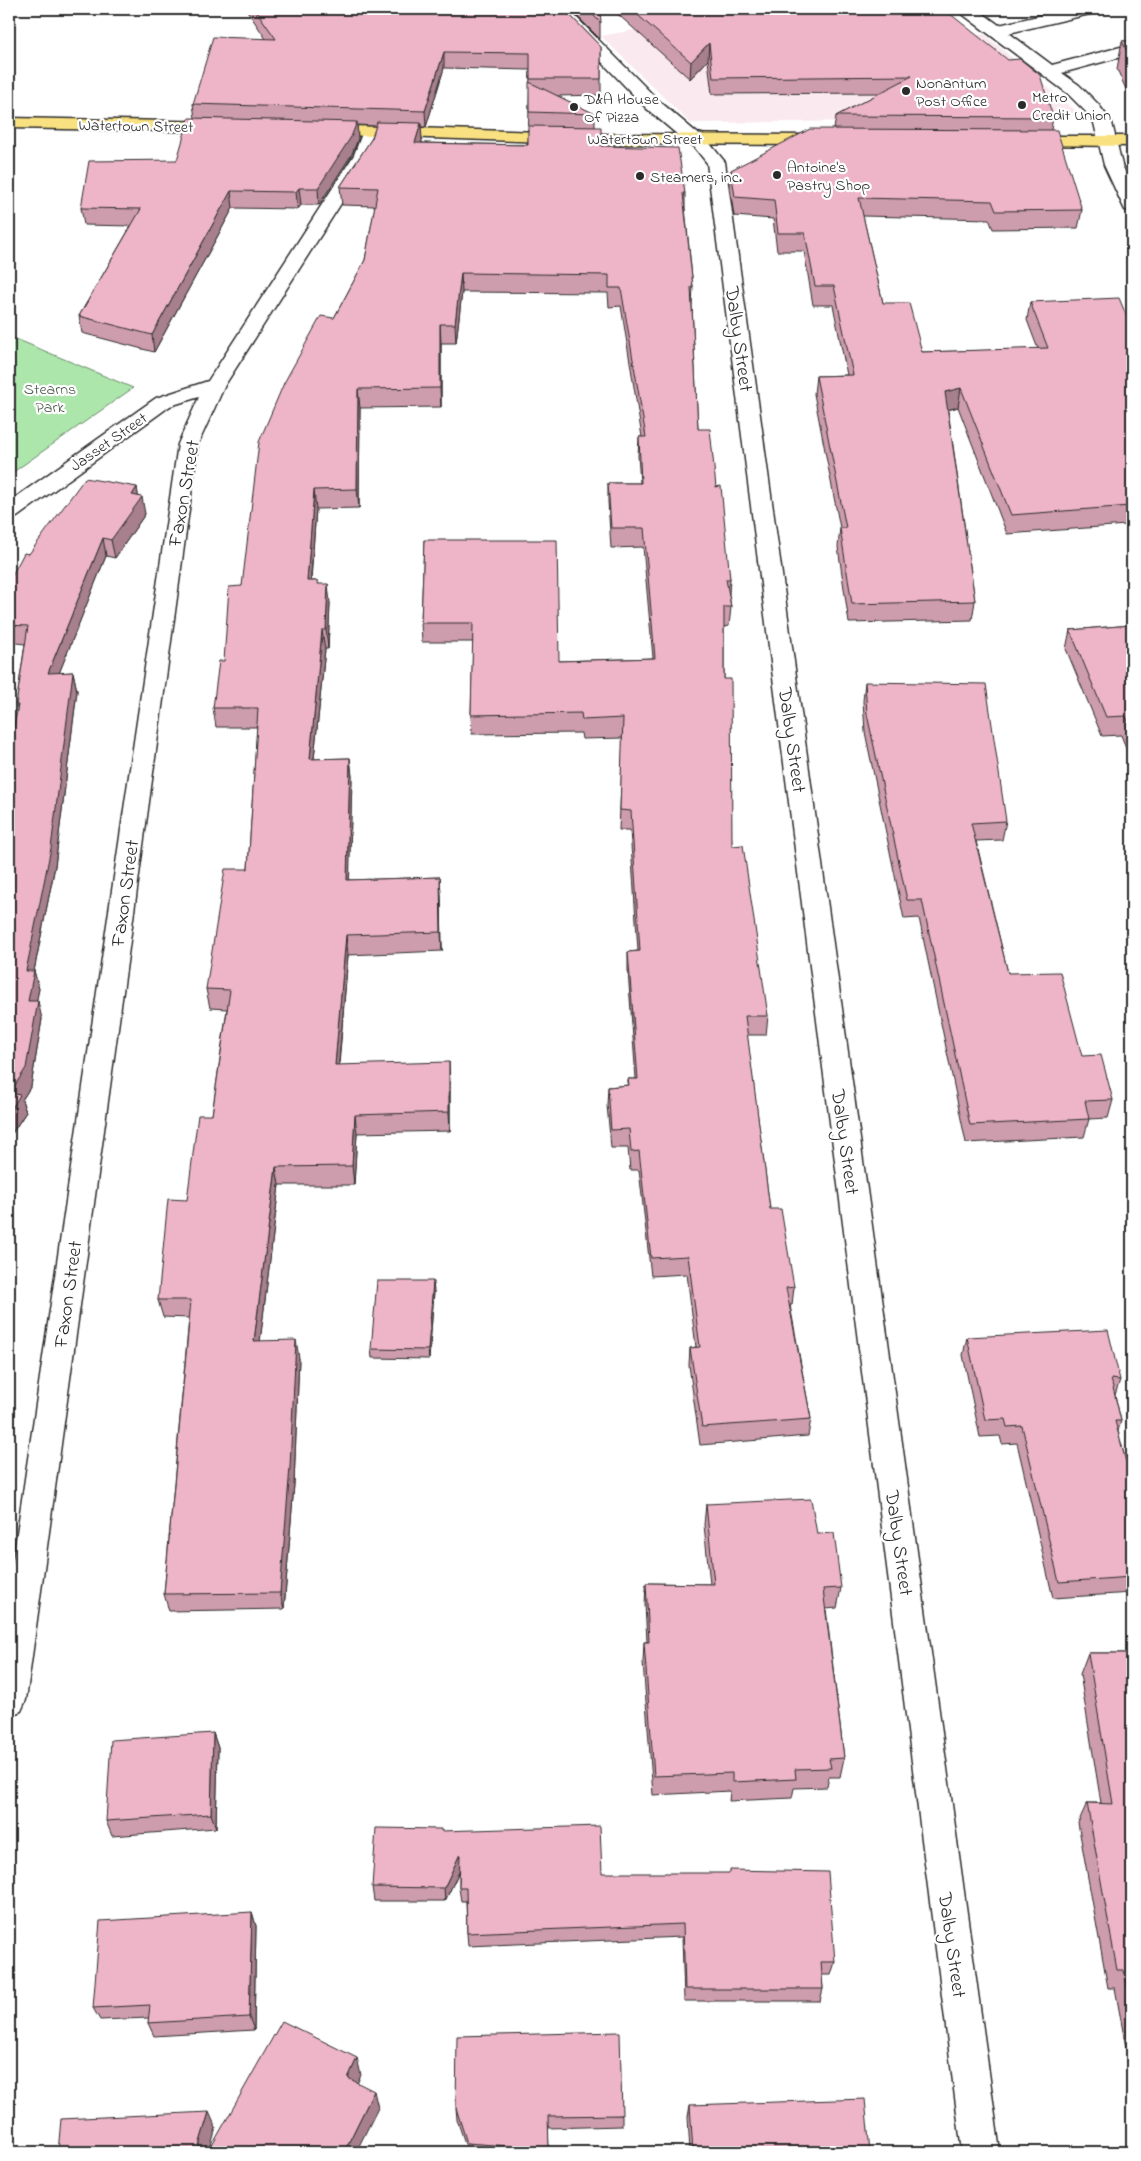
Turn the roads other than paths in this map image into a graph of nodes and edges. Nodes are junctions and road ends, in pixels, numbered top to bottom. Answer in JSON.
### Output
{"nodes":[{"id":1,"x":559,"y":9,"type":"edge"},
{"id":2,"x":967,"y":9,"type":"edge"},
{"id":3,"x":1088,"y":9,"type":"edge"},
{"id":4,"x":996,"y":31,"type":"junction"},
{"id":5,"x":1132,"y":49,"type":"edge"},
{"id":6,"x":1048,"y":71,"type":"junction"},
{"id":7,"x":9,"y":122,"type":"edge"},
{"id":8,"x":243,"y":128,"type":"edge"},
{"id":9,"x":302,"y":130,"type":"edge"},
{"id":10,"x":370,"y":132,"type":"junction"},
{"id":11,"x":694,"y":138,"type":"junction"},
{"id":12,"x":840,"y":140,"type":"edge"},
{"id":13,"x":1008,"y":141,"type":"edge"},
{"id":14,"x":1107,"y":141,"type":"junction"},
{"id":15,"x":1132,"y":142,"type":"edge"},
{"id":16,"x":1132,"y":206,"type":"edge"},
{"id":17,"x":215,"y":385,"type":"junction"},
{"id":18,"x":9,"y":512,"type":"edge"},
{"id":19,"x":9,"y":1700,"type":"edge"},
{"id":20,"x":981,"y":2152,"type":"edge"}],
"edges":[{"from":1,"to":11,"type":"street","name":"Dalby Street"},
{"from":2,"to":4,"type":"street"},
{"from":3,"to":4,"type":"street"},
{"from":4,"to":6,"type":"street"},
{"from":5,"to":6,"type":"street"},
{"from":6,"to":14,"type":"street"},
{"from":7,"to":8,"type":"main road","name":"Watertown Street"},
{"from":9,"to":10,"type":"main road","name":"Watertown Street"},
{"from":10,"to":11,"type":"main road","name":"Watertown Street"},
{"from":10,"to":17,"type":"street","name":"Faxon Street"},
{"from":11,"to":12,"type":"main road","name":"Watertown Street"},
{"from":11,"to":20,"type":"street","name":"Dalby Street"},
{"from":13,"to":14,"type":"main road"},
{"from":14,"to":15,"type":"main road"},
{"from":14,"to":16,"type":"street"},
{"from":17,"to":18,"type":"street","name":"Jasset Street"},
{"from":17,"to":19,"type":"street","name":"Faxon Street"}]}
